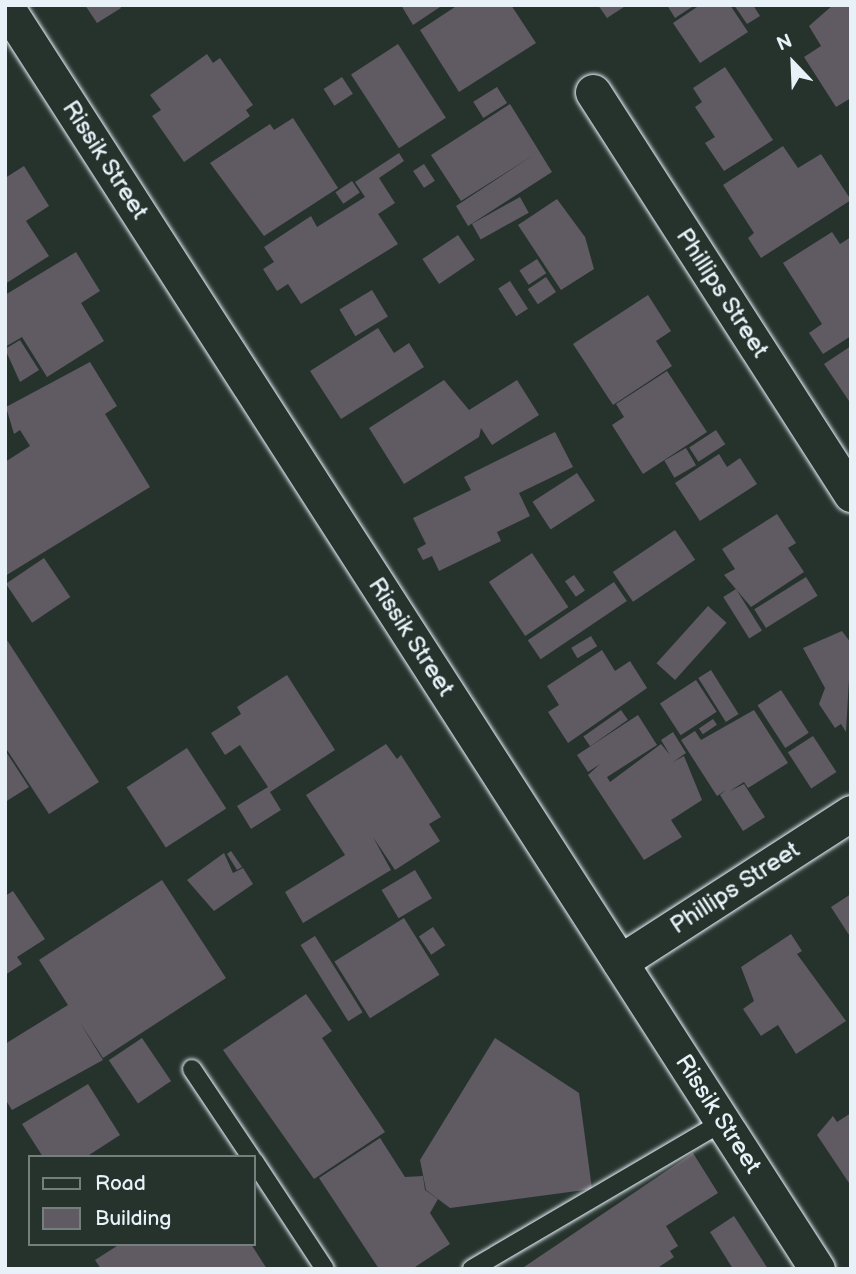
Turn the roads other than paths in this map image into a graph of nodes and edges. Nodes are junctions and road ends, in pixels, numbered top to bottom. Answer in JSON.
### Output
{"nodes":[{"id":1,"x":5,"y":5,"type":"edge"},
{"id":2,"x":593,"y":92,"type":"dead end"},
{"id":3,"x":851,"y":494,"type":"edge"},
{"id":4,"x":851,"y":813,"type":"edge"},
{"id":5,"x":620,"y":962,"type":"junction"},
{"id":6,"x":192,"y":1069,"type":"dead end"},
{"id":7,"x":723,"y":1122,"type":"junction"},
{"id":8,"x":250,"y":1155,"type":"edge"},
{"id":9,"x":256,"y":1164,"type":"edge"},
{"id":10,"x":325,"y":1269,"type":"edge"},
{"id":11,"x":472,"y":1269,"type":"edge"},
{"id":12,"x":817,"y":1269,"type":"edge"}],
"edges":[{"from":1,"to":5,"type":"street","name":"Rissik Street"},
{"from":2,"to":3,"type":"street","name":"Phillips Street"},
{"from":4,"to":5,"type":"street","name":"Phillips Street"},
{"from":5,"to":7,"type":"street","name":"Rissik Street"},
{"from":6,"to":8,"type":"lane"},
{"from":7,"to":11,"type":"lane"},
{"from":7,"to":12,"type":"street","name":"Rissik Street"},
{"from":9,"to":10,"type":"lane"}]}
